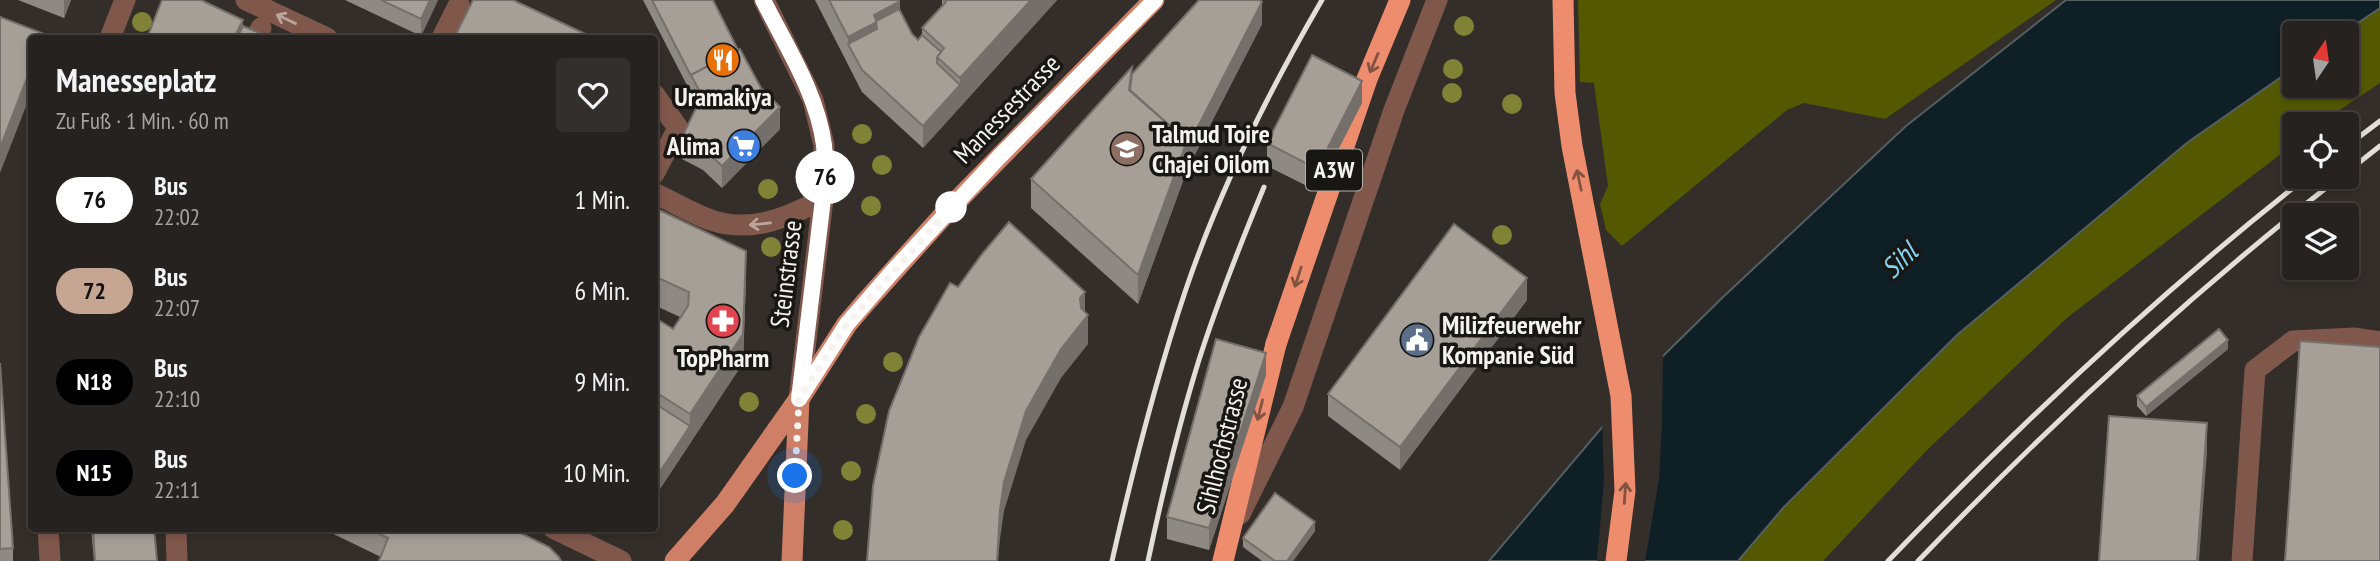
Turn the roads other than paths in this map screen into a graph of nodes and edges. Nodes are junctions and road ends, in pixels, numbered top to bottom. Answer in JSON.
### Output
{"nodes":[{"id":1,"x":125,"y":0,"type":"edge"},
{"id":2,"x":246,"y":0,"type":"edge"},
{"id":3,"x":764,"y":0,"type":"edge"},
{"id":4,"x":1154,"y":0,"type":"edge"},
{"id":5,"x":1400,"y":0,"type":"edge"},
{"id":6,"x":1437,"y":0,"type":"edge"},
{"id":7,"x":1563,"y":0,"type":"edge"},
{"id":8,"x":459,"y":4,"type":"dead end"},
{"id":9,"x":111,"y":35,"type":"edge"},
{"id":10,"x":321,"y":35,"type":"edge"},
{"id":11,"x":444,"y":35,"type":"edge"},
{"id":12,"x":658,"y":100,"type":"edge"},
{"id":13,"x":658,"y":166,"type":"edge"},
{"id":14,"x":658,"y":195,"type":"edge"},
{"id":15,"x":823,"y":199,"type":"junction"},
{"id":16,"x":2380,"y":342,"type":"edge"},
{"id":17,"x":799,"y":399,"type":"junction"},
{"id":18,"x":48,"y":532,"type":"edge"},
{"id":19,"x":176,"y":532,"type":"edge"},
{"id":20,"x":561,"y":532,"type":"edge"},
{"id":21,"x":50,"y":561,"type":"edge"},
{"id":22,"x":177,"y":561,"type":"edge"},
{"id":23,"x":621,"y":561,"type":"edge"},
{"id":24,"x":675,"y":561,"type":"edge"},
{"id":25,"x":792,"y":561,"type":"edge"},
{"id":26,"x":1221,"y":561,"type":"edge"},
{"id":27,"x":1616,"y":561,"type":"edge"},
{"id":28,"x":2242,"y":561,"type":"edge"}],
"edges":[{"from":1,"to":9,"type":"street"},
{"from":10,"to":2,"type":"street","one_way":true},
{"from":3,"to":15,"type":"street","name":"Steinstrasse"},
{"from":4,"to":17,"type":"main road","name":"Manessestrasse"},
{"from":5,"to":26,"type":"highway","name":"Sihlhochstrasse","number":"A3W","one_way":true,"bridge":true},
{"from":6,"to":26,"type":"street"},
{"from":27,"to":7,"type":"highway","one_way":true},
{"from":8,"to":11,"type":"street"},
{"from":12,"to":13,"type":"street"},
{"from":15,"to":14,"type":"street","one_way":true},
{"from":15,"to":17,"type":"street","name":"Steinstrasse"},
{"from":16,"to":28,"type":"street"},
{"from":17,"to":24,"type":"main road","name":"Manessestrasse"},
{"from":17,"to":25,"type":"main road"},
{"from":18,"to":21,"type":"street"},
{"from":19,"to":22,"type":"street"},
{"from":20,"to":23,"type":"street"}]}
